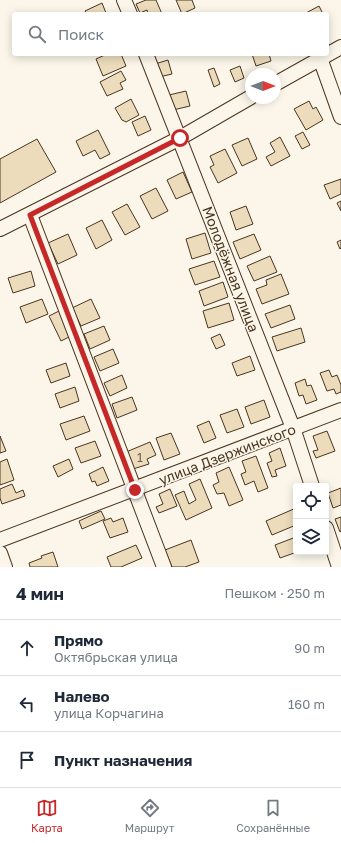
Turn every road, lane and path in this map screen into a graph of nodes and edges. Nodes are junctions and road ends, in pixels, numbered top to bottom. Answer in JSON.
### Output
{"nodes":[{"id":1,"x":124,"y":0,"type":"edge"},
{"id":2,"x":129,"y":12,"type":"edge"},
{"id":3,"x":341,"y":47,"type":"edge"},
{"id":4,"x":329,"y":53,"type":"edge"},
{"id":5,"x":147,"y":56,"type":"edge"},
{"id":6,"x":324,"y":56,"type":"edge"},
{"id":7,"x":320,"y":58,"type":"junction"},
{"id":8,"x":281,"y":81,"type":"edge"},
{"id":9,"x":245,"y":100,"type":"edge"},
{"id":10,"x":341,"y":117,"type":"edge"},
{"id":11,"x":180,"y":138,"type":"junction"},
{"id":12,"x":30,"y":215,"type":"junction"},
{"id":13,"x":0,"y":229,"type":"edge"},
{"id":14,"x":341,"y":410,"type":"edge"},
{"id":15,"x":293,"y":428,"type":"junction"},
{"id":16,"x":311,"y":483,"type":"edge"},
{"id":17,"x":135,"y":490,"type":"junction"},
{"id":18,"x":329,"y":537,"type":"edge"},
{"id":19,"x":0,"y":540,"type":"edge"},
{"id":20,"x":0,"y":553,"type":"edge"},
{"id":21,"x":5,"y":567,"type":"edge"},
{"id":22,"x":164,"y":567,"type":"edge"},
{"id":23,"x":339,"y":567,"type":"edge"}],
"edges":[{"from":1,"to":2,"type":"street"},
{"from":3,"to":4,"type":"street"},
{"from":5,"to":11,"type":"street","name":"Молодёжная улица"},
{"from":6,"to":7,"type":"street"},
{"from":7,"to":8,"type":"street"},
{"from":7,"to":10,"type":"street"},
{"from":9,"to":11,"type":"street"},
{"from":11,"to":12,"type":"street"},
{"from":11,"to":15,"type":"street","name":"Молодёжная улица"},
{"from":12,"to":13,"type":"street"},
{"from":12,"to":17,"type":"street"},
{"from":14,"to":15,"type":"street","name":"улица Дзержинского"},
{"from":15,"to":16,"type":"street","name":"Молодёжная улица"},
{"from":15,"to":17,"type":"street","name":"улица Дзержинского"},
{"from":17,"to":19,"type":"street","name":"улица Дзержинского"},
{"from":17,"to":22,"type":"street"},
{"from":18,"to":23,"type":"street"},
{"from":20,"to":21,"type":"street"}]}
